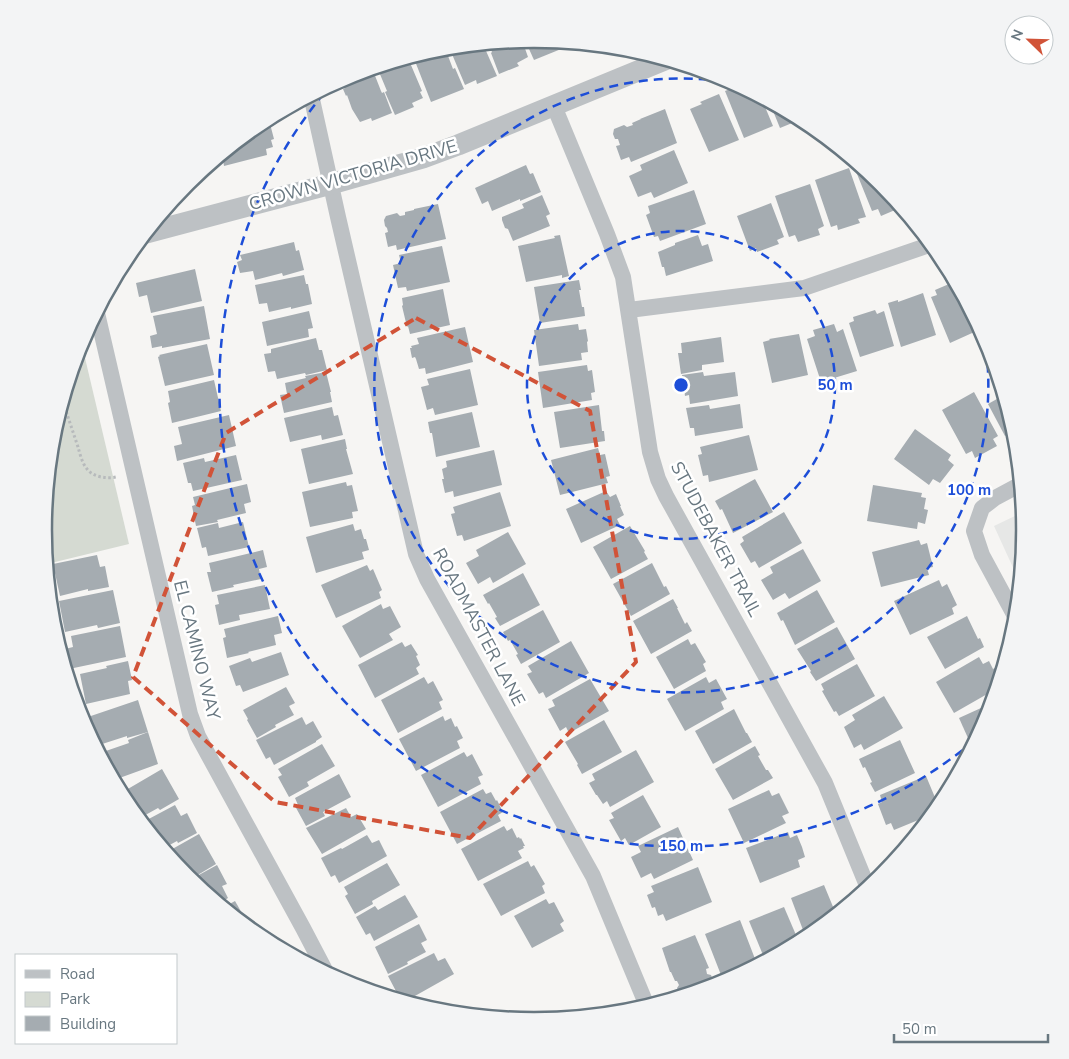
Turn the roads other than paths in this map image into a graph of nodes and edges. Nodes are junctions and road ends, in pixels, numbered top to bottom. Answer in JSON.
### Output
{"nodes":[{"id":1,"x":656,"y":63,"type":"edge"},
{"id":2,"x":313,"y":102,"type":"edge"},
{"id":3,"x":554,"y":106,"type":"junction"},
{"id":4,"x":331,"y":184,"type":"junction"},
{"id":5,"x":157,"y":230,"type":"edge"},
{"id":6,"x":924,"y":247,"type":"edge"},
{"id":7,"x":628,"y":310,"type":"junction"},
{"id":8,"x":99,"y":322,"type":"edge"},
{"id":9,"x":1014,"y":488,"type":"edge"},
{"id":10,"x":1010,"y":606,"type":"edge"},
{"id":11,"x":865,"y":880,"type":"edge"},
{"id":12,"x":321,"y":962,"type":"edge"},
{"id":13,"x":644,"y":999,"type":"edge"}],
"edges":[{"from":1,"to":3,"type":"street","name":"CROWN VICTORIA DRIVE"},
{"from":2,"to":4,"type":"street","name":"ROADMASTER LANE"},
{"from":3,"to":4,"type":"street","name":"CROWN VICTORIA DRIVE"},
{"from":3,"to":7,"type":"street","name":"STUDEBAKER TRAIL"},
{"from":4,"to":5,"type":"street","name":"CROWN VICTORIA DRIVE"},
{"from":4,"to":13,"type":"street","name":"ROADMASTER LANE"},
{"from":6,"to":7,"type":"street"},
{"from":7,"to":11,"type":"street","name":"STUDEBAKER TRAIL"},
{"from":8,"to":12,"type":"street","name":"EL CAMINO WAY"},
{"from":9,"to":10,"type":"street"}]}
